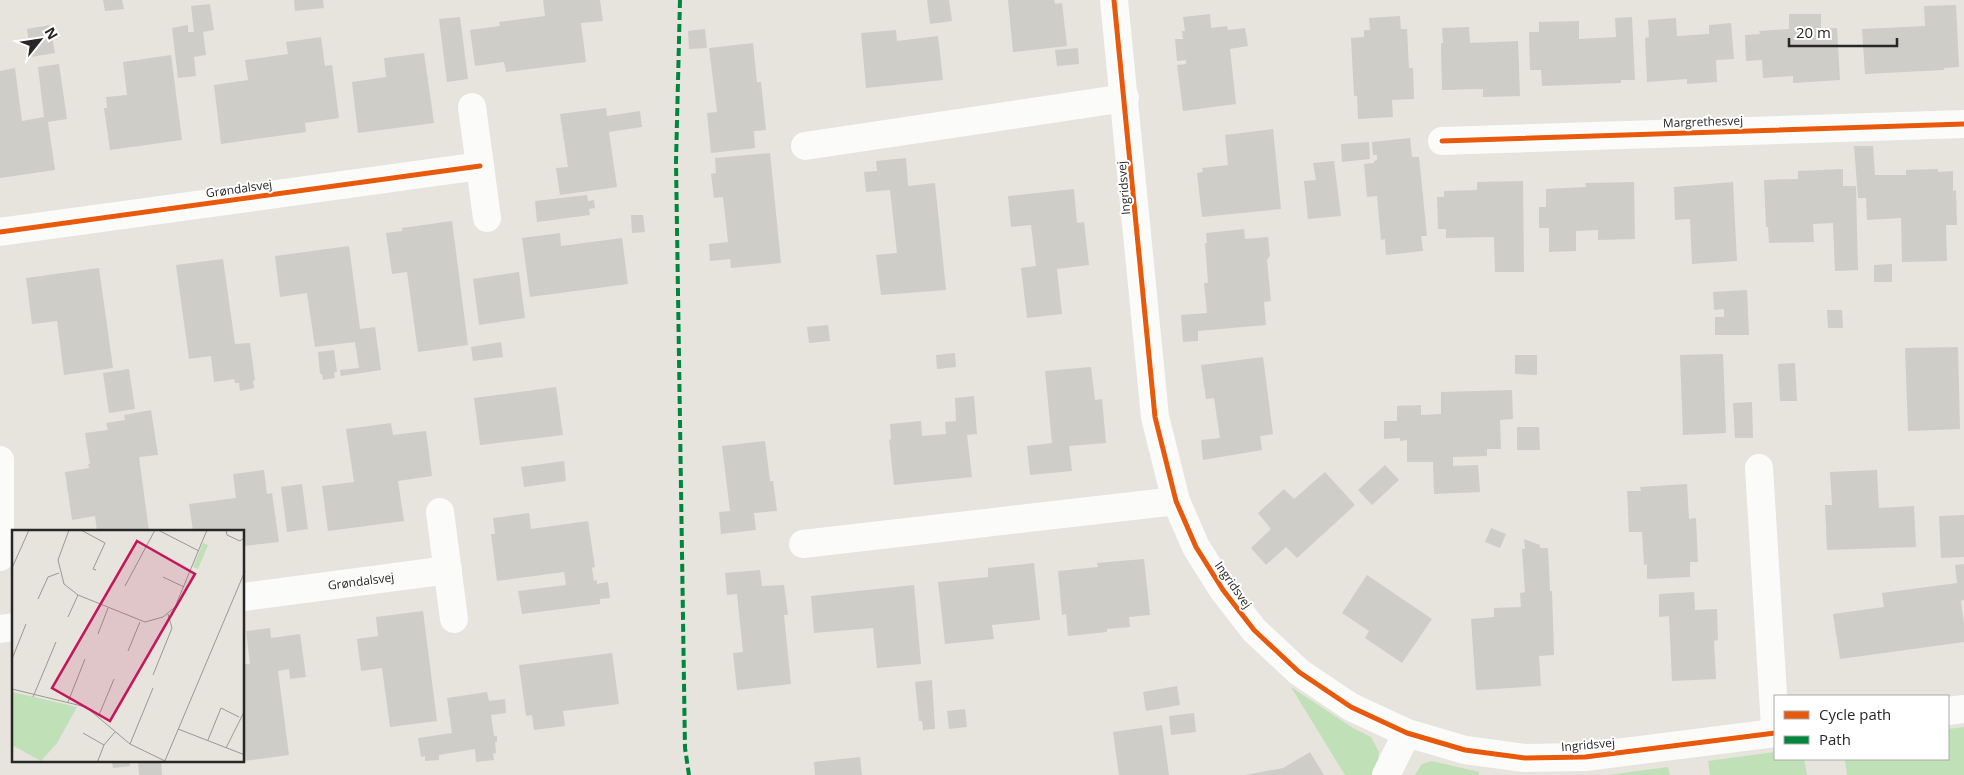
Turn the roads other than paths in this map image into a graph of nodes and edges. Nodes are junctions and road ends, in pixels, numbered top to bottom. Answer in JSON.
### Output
{"nodes":[{"id":1,"x":1114,"y":0,"type":"edge"},
{"id":2,"x":1125,"y":98,"type":"junction"},
{"id":3,"x":472,"y":107,"type":"dead end"},
{"id":4,"x":1964,"y":124,"type":"edge"},
{"id":5,"x":1442,"y":141,"type":"dead end"},
{"id":6,"x":805,"y":146,"type":"dead end"},
{"id":7,"x":480,"y":166,"type":"junction"},
{"id":8,"x":487,"y":218,"type":"dead end"},
{"id":9,"x":0,"y":232,"type":"edge"},
{"id":10,"x":0,"y":460,"type":"edge"},
{"id":11,"x":1759,"y":468,"type":"dead end"},
{"id":12,"x":1176,"y":501,"type":"junction"},
{"id":13,"x":440,"y":512,"type":"dead end"},
{"id":14,"x":803,"y":544,"type":"dead end"},
{"id":15,"x":0,"y":557,"type":"edge"},
{"id":16,"x":448,"y":570,"type":"junction"},
{"id":17,"x":245,"y":597,"type":"edge"},
{"id":18,"x":454,"y":619,"type":"dead end"},
{"id":19,"x":1964,"y":709,"type":"edge"},
{"id":20,"x":1774,"y":711,"type":"edge"},
{"id":21,"x":1949,"y":711,"type":"edge"},
{"id":22,"x":1407,"y":733,"type":"junction"},
{"id":23,"x":1774,"y":733,"type":"edge"},
{"id":24,"x":1386,"y":775,"type":"edge"}],
"edges":[{"from":1,"to":2,"type":"street","name":"Ingridsvej"},
{"from":2,"to":6,"type":"street"},
{"from":2,"to":12,"type":"street","name":"Ingridsvej"},
{"from":3,"to":7,"type":"street"},
{"from":4,"to":5,"type":"street","name":"Margrethesvej"},
{"from":7,"to":8,"type":"street"},
{"from":7,"to":9,"type":"street","name":"Grøndalsvej"},
{"from":10,"to":15,"type":"street"},
{"from":11,"to":20,"type":"street"},
{"from":12,"to":14,"type":"street"},
{"from":12,"to":22,"type":"street","name":"Ingridsvej"},
{"from":13,"to":16,"type":"street"},
{"from":16,"to":17,"type":"street","name":"Grøndalsvej"},
{"from":16,"to":18,"type":"street"},
{"from":19,"to":21,"type":"street"},
{"from":22,"to":23,"type":"street","name":"Ingridsvej"},
{"from":22,"to":24,"type":"street"}]}
